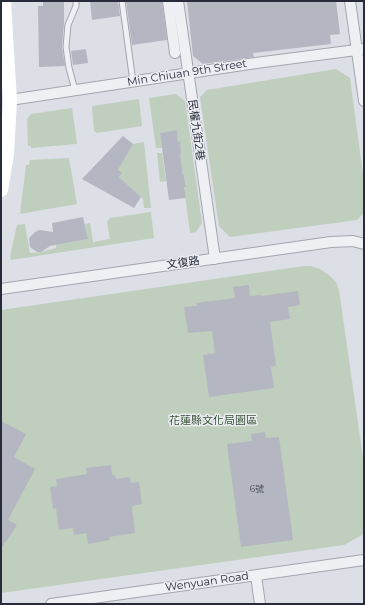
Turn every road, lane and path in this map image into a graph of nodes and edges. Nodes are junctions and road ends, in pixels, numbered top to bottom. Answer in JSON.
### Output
{"nodes":[{"id":1,"x":4,"y":1,"type":"edge"},
{"id":2,"x":76,"y":1,"type":"edge"},
{"id":3,"x":122,"y":1,"type":"edge"},
{"id":4,"x":168,"y":1,"type":"edge"},
{"id":5,"x":178,"y":1,"type":"edge"},
{"id":6,"x":350,"y":1,"type":"edge"},
{"id":7,"x":361,"y":50,"type":"edge"},
{"id":8,"x":175,"y":53,"type":"dead end"},
{"id":9,"x":188,"y":73,"type":"junction"},
{"id":10,"x":133,"y":82,"type":"junction"},
{"id":11,"x":75,"y":90,"type":"junction"},
{"id":12,"x":10,"y":100,"type":"junction"},
{"id":13,"x":364,"y":101,"type":"edge"},
{"id":14,"x":1,"y":190,"type":"edge"},
{"id":15,"x":364,"y":244,"type":"edge"},
{"id":16,"x":215,"y":259,"type":"junction"},
{"id":17,"x":1,"y":289,"type":"edge"},
{"id":18,"x":364,"y":560,"type":"edge"},
{"id":19,"x":256,"y":576,"type":"junction"},
{"id":20,"x":51,"y":604,"type":"edge"},
{"id":21,"x":260,"y":604,"type":"edge"}],
"edges":[{"from":1,"to":12,"type":"main road"},
{"from":2,"to":11,"type":"lane"},
{"from":3,"to":10,"type":"lane"},
{"from":4,"to":8,"type":"street"},
{"from":5,"to":9,"type":"street","name":"民權九街2巷"},
{"from":6,"to":7,"type":"street"},
{"from":7,"to":9,"type":"street","name":"Min Chiuan 9th Street"},
{"from":7,"to":13,"type":"street"},
{"from":9,"to":10,"type":"street","name":"Min Chiuan 9th Street"},
{"from":9,"to":16,"type":"street","name":"民權九街2巷"},
{"from":10,"to":11,"type":"street","name":"Min Chiuan 9th Street"},
{"from":11,"to":12,"type":"street","name":"Min Chiuan 9th Street"},
{"from":12,"to":14,"type":"main road"},
{"from":15,"to":16,"type":"street","name":"文復路"},
{"from":16,"to":17,"type":"street","name":"文復路"},
{"from":18,"to":19,"type":"street","name":"Wenyuan Road"},
{"from":19,"to":20,"type":"street","name":"Wenyuan Road"},
{"from":19,"to":21,"type":"street"}]}
